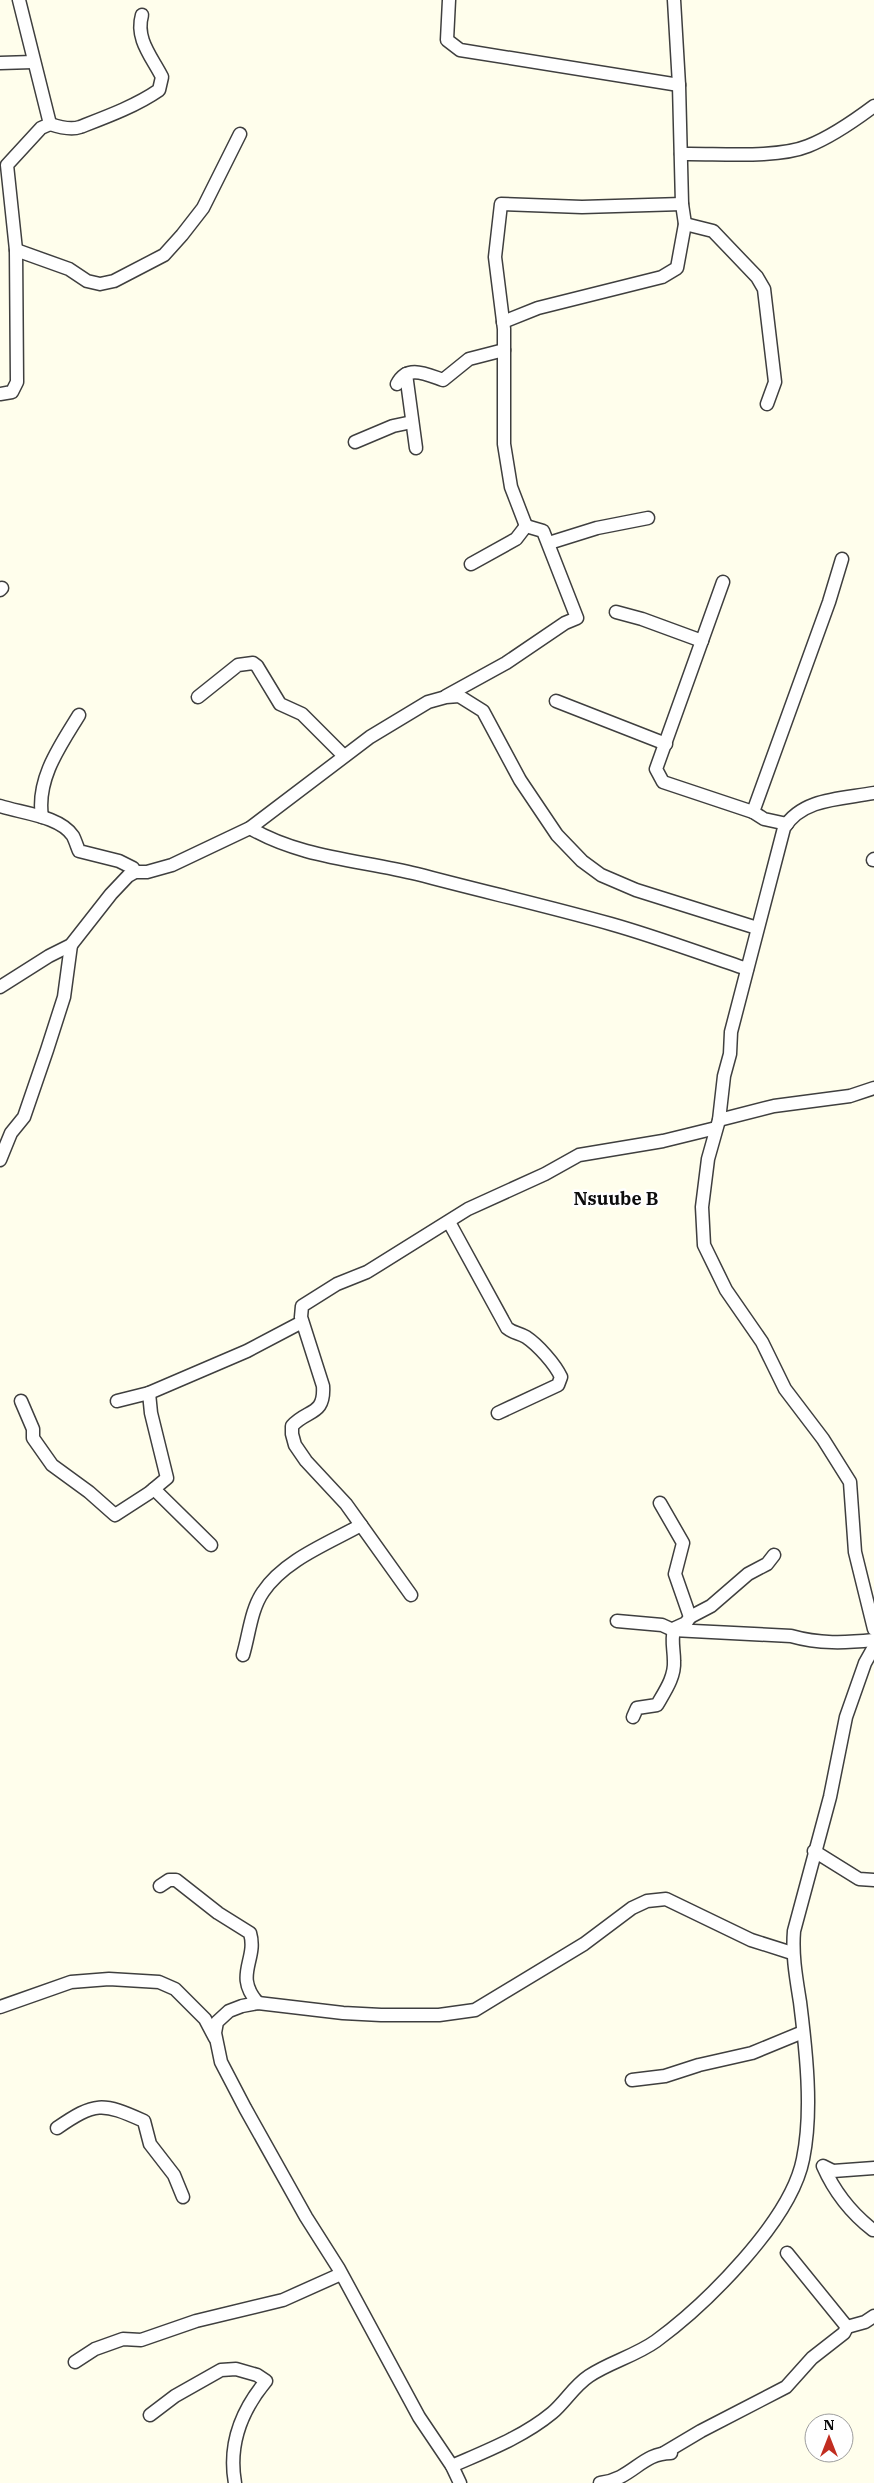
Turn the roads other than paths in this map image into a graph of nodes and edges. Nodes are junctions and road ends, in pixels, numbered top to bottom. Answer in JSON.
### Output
{"nodes":[{"id":1,"x":20,"y":0,"type":"edge"},
{"id":2,"x":449,"y":0,"type":"edge"},
{"id":3,"x":674,"y":0,"type":"edge"},
{"id":4,"x":142,"y":15,"type":"dead end"},
{"id":5,"x":34,"y":62,"type":"junction"},
{"id":6,"x":0,"y":63,"type":"edge"},
{"id":7,"x":679,"y":85,"type":"junction"},
{"id":8,"x":874,"y":106,"type":"edge"},
{"id":9,"x":50,"y":124,"type":"junction"},
{"id":10,"x":240,"y":134,"type":"dead end"},
{"id":11,"x":681,"y":154,"type":"junction"},
{"id":12,"x":682,"y":204,"type":"junction"},
{"id":13,"x":685,"y":224,"type":"junction"},
{"id":14,"x":16,"y":250,"type":"junction"},
{"id":15,"x":503,"y":322,"type":"junction"},
{"id":16,"x":504,"y":350,"type":"junction"},
{"id":17,"x":406,"y":374,"type":"junction"},
{"id":18,"x":397,"y":384,"type":"dead end"},
{"id":19,"x":0,"y":394,"type":"edge"},
{"id":20,"x":767,"y":404,"type":"dead end"},
{"id":21,"x":412,"y":422,"type":"junction"},
{"id":22,"x":355,"y":442,"type":"dead end"},
{"id":23,"x":416,"y":448,"type":"dead end"},
{"id":24,"x":648,"y":518,"type":"dead end"},
{"id":25,"x":526,"y":526,"type":"junction"},
{"id":26,"x":548,"y":543,"type":"junction"},
{"id":27,"x":842,"y":559,"type":"dead end"},
{"id":28,"x":471,"y":564,"type":"dead end"},
{"id":29,"x":723,"y":582,"type":"dead end"},
{"id":30,"x":616,"y":612,"type":"dead end"},
{"id":31,"x":702,"y":641,"type":"junction"},
{"id":32,"x":198,"y":697,"type":"dead end"},
{"id":33,"x":446,"y":697,"type":"junction"},
{"id":34,"x":556,"y":701,"type":"dead end"},
{"id":35,"x":79,"y":715,"type":"dead end"},
{"id":36,"x":666,"y":744,"type":"junction"},
{"id":37,"x":344,"y":756,"type":"junction"},
{"id":38,"x":874,"y":793,"type":"edge"},
{"id":39,"x":0,"y":806,"type":"edge"},
{"id":40,"x":754,"y":812,"type":"junction"},
{"id":41,"x":42,"y":817,"type":"junction"},
{"id":42,"x":786,"y":824,"type":"junction"},
{"id":43,"x":250,"y":828,"type":"junction"},
{"id":44,"x":135,"y":872,"type":"junction"},
{"id":45,"x":757,"y":928,"type":"junction"},
{"id":46,"x":71,"y":945,"type":"junction"},
{"id":47,"x":747,"y":969,"type":"junction"},
{"id":48,"x":0,"y":986,"type":"edge"},
{"id":49,"x":874,"y":1088,"type":"edge"},
{"id":50,"x":717,"y":1124,"type":"junction"},
{"id":51,"x":0,"y":1160,"type":"edge"},
{"id":52,"x":449,"y":1222,"type":"junction"},
{"id":53,"x":302,"y":1322,"type":"junction"},
{"id":54,"x":149,"y":1393,"type":"junction"},
{"id":55,"x":21,"y":1401,"type":"dead end"},
{"id":56,"x":117,"y":1401,"type":"dead end"},
{"id":57,"x":498,"y":1413,"type":"dead end"},
{"id":58,"x":154,"y":1489,"type":"junction"},
{"id":59,"x":660,"y":1503,"type":"dead end"},
{"id":60,"x":361,"y":1525,"type":"junction"},
{"id":61,"x":211,"y":1546,"type":"dead end"},
{"id":62,"x":774,"y":1555,"type":"dead end"},
{"id":63,"x":411,"y":1595,"type":"dead end"},
{"id":64,"x":690,"y":1617,"type":"junction"},
{"id":65,"x":617,"y":1621,"type":"dead end"},
{"id":66,"x":874,"y":1629,"type":"edge"},
{"id":67,"x":673,"y":1630,"type":"junction"},
{"id":68,"x":874,"y":1640,"type":"edge"},
{"id":69,"x":874,"y":1647,"type":"edge"},
{"id":70,"x":243,"y":1655,"type":"dead end"},
{"id":71,"x":633,"y":1717,"type":"dead end"},
{"id":72,"x":814,"y":1851,"type":"junction"},
{"id":73,"x":874,"y":1880,"type":"edge"},
{"id":74,"x":160,"y":1886,"type":"dead end"},
{"id":75,"x":792,"y":1953,"type":"junction"},
{"id":76,"x":258,"y":2004,"type":"junction"},
{"id":77,"x":0,"y":2007,"type":"edge"},
{"id":78,"x":803,"y":2032,"type":"junction"},
{"id":79,"x":216,"y":2040,"type":"junction"},
{"id":80,"x":632,"y":2080,"type":"dead end"},
{"id":81,"x":57,"y":2128,"type":"dead end"},
{"id":82,"x":805,"y":2150,"type":"junction"},
{"id":83,"x":823,"y":2166,"type":"junction"},
{"id":84,"x":874,"y":2168,"type":"edge"},
{"id":85,"x":183,"y":2196,"type":"dead end"},
{"id":86,"x":873,"y":2230,"type":"dead end"},
{"id":87,"x":787,"y":2253,"type":"dead end"},
{"id":88,"x":341,"y":2274,"type":"junction"},
{"id":89,"x":874,"y":2316,"type":"edge"},
{"id":90,"x":847,"y":2327,"type":"junction"},
{"id":91,"x":75,"y":2362,"type":"dead end"},
{"id":92,"x":150,"y":2415,"type":"dead end"},
{"id":93,"x":679,"y":2452,"type":"dead end"},
{"id":94,"x":664,"y":2453,"type":"junction"},
{"id":95,"x":452,"y":2466,"type":"junction"},
{"id":96,"x":235,"y":2483,"type":"edge"},
{"id":97,"x":460,"y":2483,"type":"edge"},
{"id":98,"x":600,"y":2483,"type":"edge"}],
"edges":[{"from":1,"to":5,"type":"street"},
{"from":2,"to":7,"type":"street"},
{"from":3,"to":7,"type":"street"},
{"from":4,"to":9,"type":"street"},
{"from":5,"to":6,"type":"street"},
{"from":5,"to":9,"type":"street"},
{"from":7,"to":11,"type":"street"},
{"from":8,"to":11,"type":"street"},
{"from":9,"to":14,"type":"street"},
{"from":10,"to":14,"type":"street"},
{"from":11,"to":12,"type":"street"},
{"from":12,"to":13,"type":"street"},
{"from":12,"to":15,"type":"street"},
{"from":13,"to":15,"type":"street"},
{"from":13,"to":20,"type":"street"},
{"from":14,"to":19,"type":"street"},
{"from":15,"to":16,"type":"street"},
{"from":16,"to":17,"type":"street"},
{"from":16,"to":25,"type":"street"},
{"from":17,"to":18,"type":"street"},
{"from":17,"to":21,"type":"street"},
{"from":21,"to":22,"type":"street"},
{"from":21,"to":23,"type":"street"},
{"from":24,"to":26,"type":"street"},
{"from":25,"to":26,"type":"street"},
{"from":25,"to":28,"type":"street"},
{"from":26,"to":33,"type":"street"},
{"from":27,"to":40,"type":"street"},
{"from":29,"to":31,"type":"street"},
{"from":30,"to":31,"type":"street"},
{"from":31,"to":36,"type":"street"},
{"from":32,"to":37,"type":"street"},
{"from":33,"to":37,"type":"street"},
{"from":33,"to":45,"type":"street"},
{"from":34,"to":36,"type":"street"},
{"from":35,"to":41,"type":"street"},
{"from":36,"to":40,"type":"street"},
{"from":37,"to":43,"type":"street"},
{"from":38,"to":42,"type":"street"},
{"from":39,"to":41,"type":"street"},
{"from":40,"to":42,"type":"street"},
{"from":41,"to":44,"type":"street"},
{"from":42,"to":45,"type":"street"},
{"from":43,"to":44,"type":"street"},
{"from":43,"to":47,"type":"street"},
{"from":44,"to":46,"type":"street"},
{"from":45,"to":47,"type":"street"},
{"from":46,"to":48,"type":"street"},
{"from":46,"to":51,"type":"street"},
{"from":47,"to":50,"type":"street"},
{"from":49,"to":50,"type":"street"},
{"from":50,"to":52,"type":"street"},
{"from":50,"to":66,"type":"street"},
{"from":52,"to":53,"type":"street"},
{"from":52,"to":57,"type":"street"},
{"from":53,"to":54,"type":"street"},
{"from":53,"to":60,"type":"street"},
{"from":54,"to":56,"type":"street"},
{"from":54,"to":58,"type":"street"},
{"from":55,"to":58,"type":"street"},
{"from":58,"to":61,"type":"street"},
{"from":59,"to":64,"type":"street"},
{"from":60,"to":63,"type":"street"},
{"from":60,"to":70,"type":"street"},
{"from":62,"to":64,"type":"street"},
{"from":64,"to":67,"type":"street"},
{"from":65,"to":67,"type":"street"},
{"from":67,"to":68,"type":"street"},
{"from":67,"to":71,"type":"street"},
{"from":69,"to":72,"type":"street"},
{"from":72,"to":73,"type":"street"},
{"from":72,"to":75,"type":"street"},
{"from":74,"to":76,"type":"street"},
{"from":75,"to":76,"type":"street"},
{"from":75,"to":78,"type":"street"},
{"from":76,"to":79,"type":"street"},
{"from":77,"to":79,"type":"street"},
{"from":78,"to":80,"type":"street"},
{"from":78,"to":82,"type":"street"},
{"from":79,"to":88,"type":"street"},
{"from":81,"to":85,"type":"street"},
{"from":82,"to":83,"type":"street"},
{"from":82,"to":95,"type":"street"},
{"from":83,"to":84,"type":"street"},
{"from":83,"to":86,"type":"street"},
{"from":87,"to":90,"type":"street"},
{"from":88,"to":91,"type":"street"},
{"from":88,"to":95,"type":"street"},
{"from":89,"to":90,"type":"street"},
{"from":90,"to":94,"type":"street"},
{"from":92,"to":96,"type":"street"},
{"from":93,"to":94,"type":"street"},
{"from":94,"to":98,"type":"street"},
{"from":95,"to":97,"type":"street"}]}
